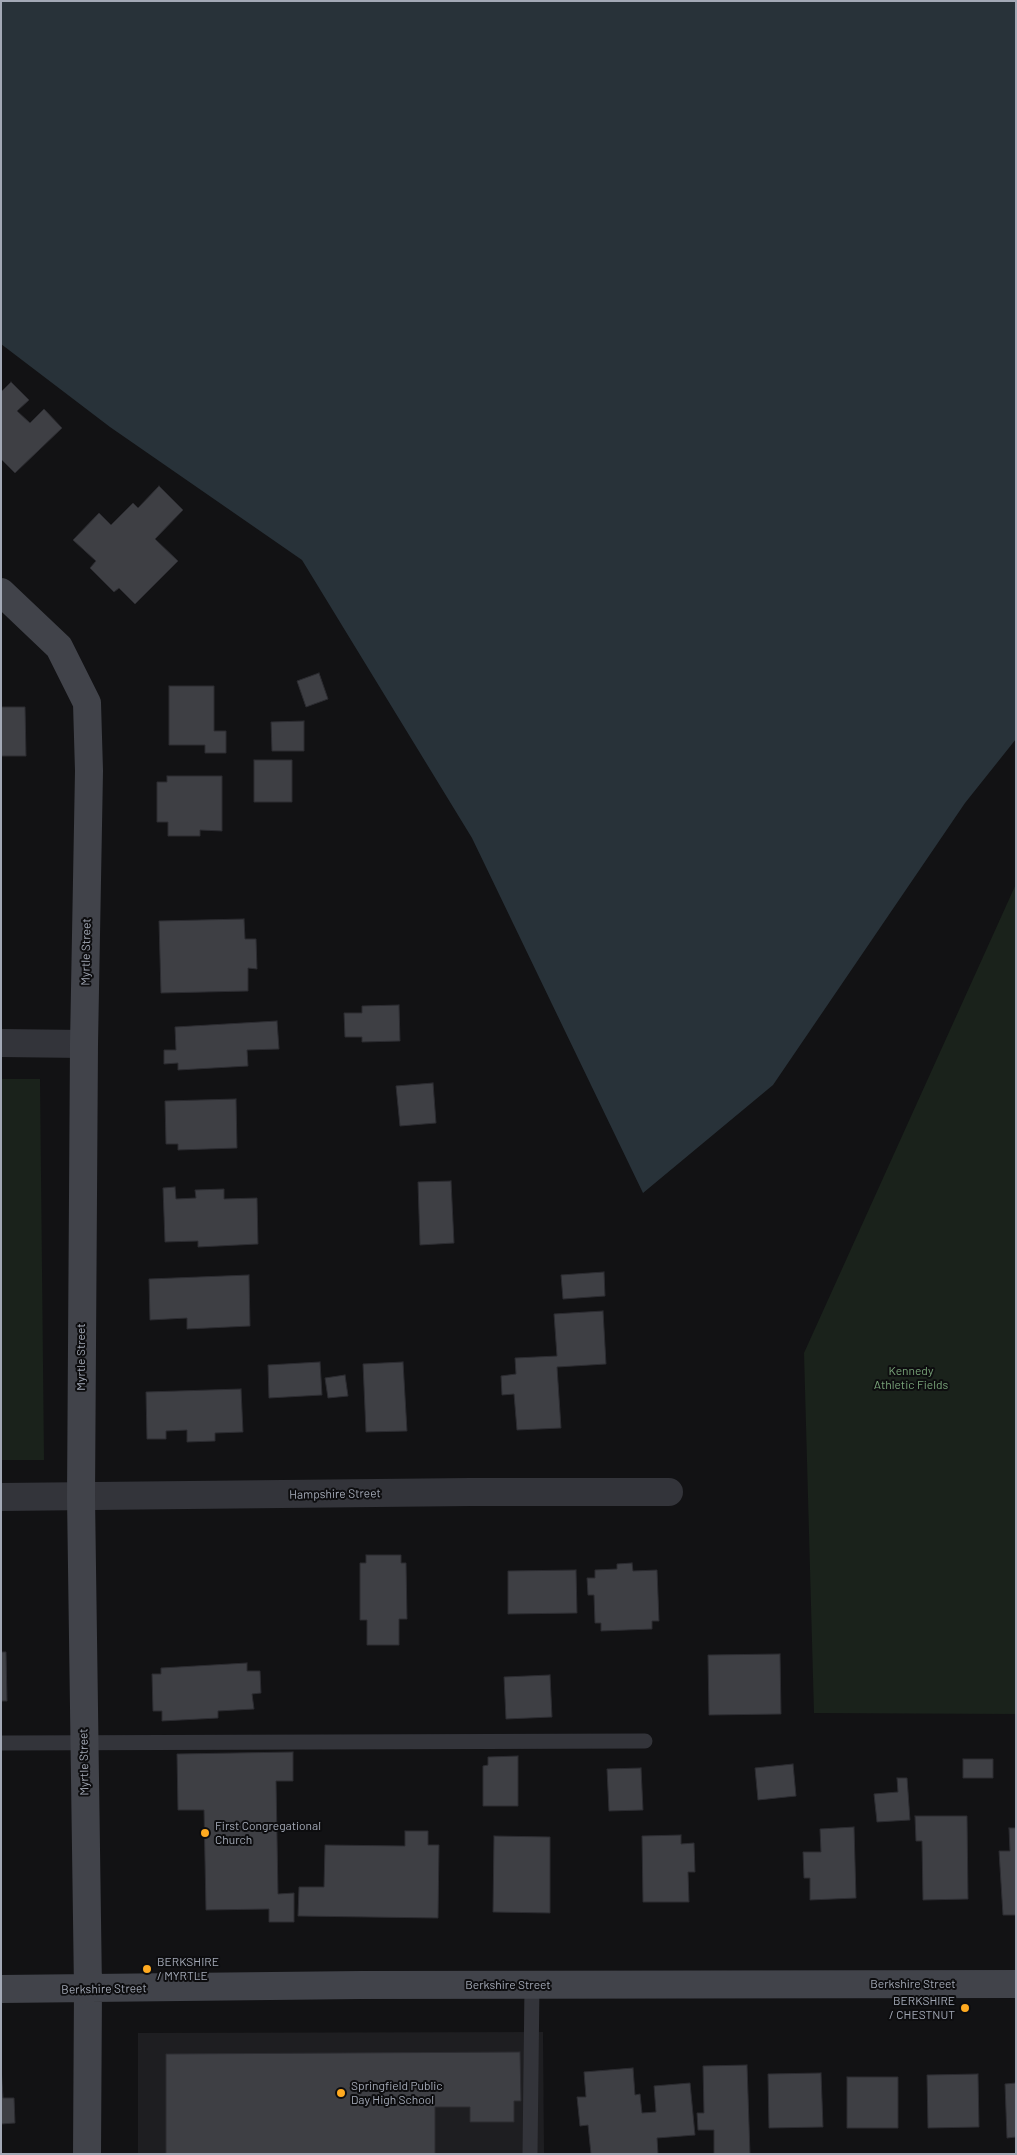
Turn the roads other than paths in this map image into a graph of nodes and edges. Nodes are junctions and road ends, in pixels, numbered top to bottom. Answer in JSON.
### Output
{"nodes":[{"id":1,"x":1,"y":592,"type":"edge"},
{"id":2,"x":1,"y":1044,"type":"edge"},
{"id":3,"x":84,"y":1044,"type":"junction"},
{"id":4,"x":669,"y":1492,"type":"dead end"},
{"id":5,"x":1,"y":1497,"type":"edge"},
{"id":6,"x":80,"y":1497,"type":"junction"},
{"id":7,"x":645,"y":1741,"type":"dead end"},
{"id":8,"x":84,"y":1742,"type":"junction"},
{"id":9,"x":1,"y":1743,"type":"edge"},
{"id":10,"x":1016,"y":1984,"type":"edge"},
{"id":11,"x":532,"y":1985,"type":"junction"},
{"id":12,"x":1,"y":1989,"type":"edge"},
{"id":13,"x":88,"y":1989,"type":"junction"},
{"id":14,"x":88,"y":2154,"type":"edge"},
{"id":15,"x":530,"y":2154,"type":"edge"}],
"edges":[{"from":1,"to":3,"type":"street","name":"Myrtle Street"},
{"from":2,"to":3,"type":"street"},
{"from":3,"to":6,"type":"street","name":"Myrtle Street"},
{"from":4,"to":6,"type":"street","name":"Hampshire Street"},
{"from":5,"to":6,"type":"street","name":"Hampshire Street"},
{"from":6,"to":8,"type":"street","name":"Myrtle Street"},
{"from":7,"to":8,"type":"lane"},
{"from":8,"to":9,"type":"lane"},
{"from":8,"to":13,"type":"street","name":"Myrtle Street"},
{"from":10,"to":11,"type":"street","name":"Berkshire Street"},
{"from":11,"to":13,"type":"street","name":"Berkshire Street"},
{"from":11,"to":15,"type":"lane"},
{"from":12,"to":13,"type":"street","name":"Berkshire Street"},
{"from":13,"to":14,"type":"street","name":"Myrtle Street"}]}
